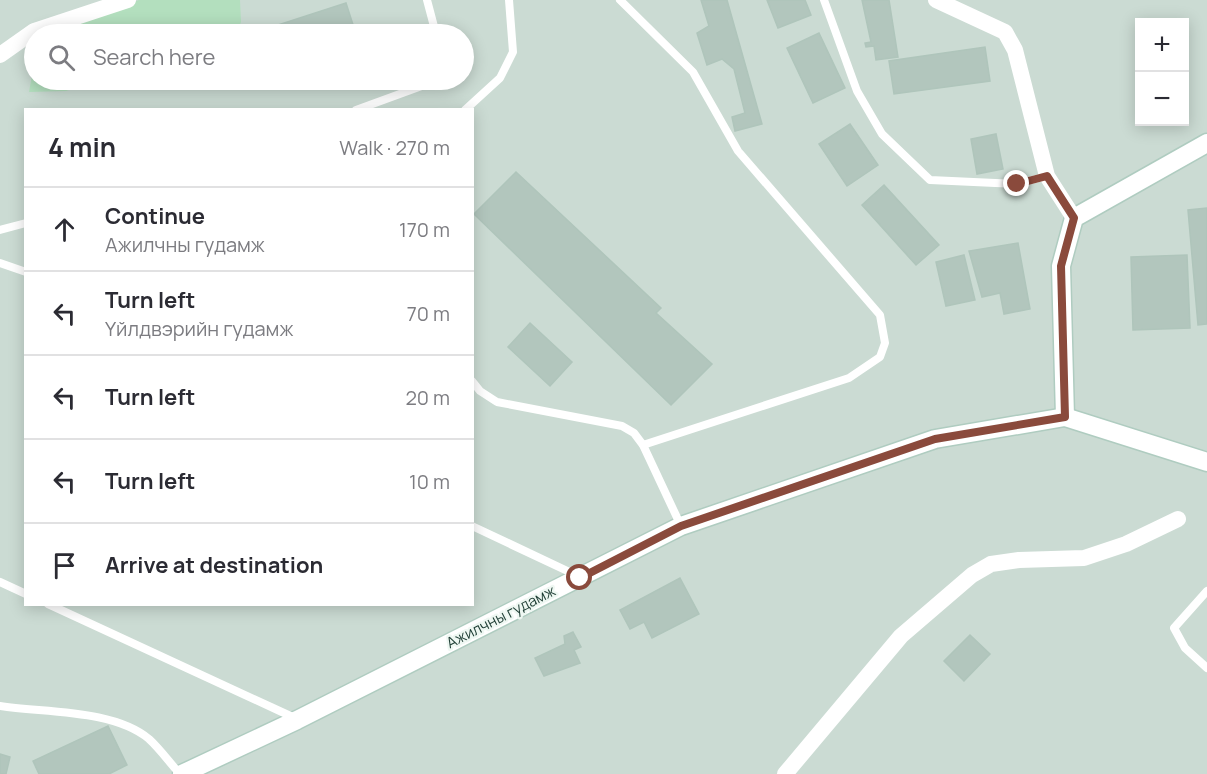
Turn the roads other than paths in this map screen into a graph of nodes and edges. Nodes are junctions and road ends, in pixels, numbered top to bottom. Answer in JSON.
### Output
{"nodes":[{"id":1,"x":128,"y":0,"type":"edge"},
{"id":2,"x":427,"y":0,"type":"edge"},
{"id":3,"x":509,"y":0,"type":"edge"},
{"id":4,"x":620,"y":0,"type":"edge"},
{"id":5,"x":824,"y":0,"type":"edge"},
{"id":6,"x":936,"y":0,"type":"edge"},
{"id":7,"x":55,"y":24,"type":"edge"},
{"id":8,"x":433,"y":24,"type":"edge"},
{"id":9,"x":24,"y":38,"type":"edge"},
{"id":10,"x":0,"y":55,"type":"edge"},
{"id":11,"x":411,"y":90,"type":"edge"},
{"id":12,"x":361,"y":108,"type":"edge"},
{"id":13,"x":467,"y":108,"type":"edge"},
{"id":14,"x":1207,"y":143,"type":"edge"},
{"id":15,"x":1047,"y":176,"type":"junction"},
{"id":16,"x":1074,"y":218,"type":"junction"},
{"id":17,"x":24,"y":224,"type":"edge"},
{"id":18,"x":0,"y":230,"type":"edge"},
{"id":19,"x":0,"y":263,"type":"edge"},
{"id":20,"x":24,"y":271,"type":"edge"},
{"id":21,"x":474,"y":384,"type":"edge"},
{"id":22,"x":1065,"y":417,"type":"junction"},
{"id":23,"x":643,"y":445,"type":"junction"},
{"id":24,"x":1207,"y":462,"type":"edge"},
{"id":25,"x":1178,"y":519,"type":"dead end"},
{"id":26,"x":681,"y":526,"type":"junction"},
{"id":27,"x":474,"y":527,"type":"edge"},
{"id":28,"x":580,"y":578,"type":"junction"},
{"id":29,"x":0,"y":582,"type":"edge"},
{"id":30,"x":1207,"y":591,"type":"edge"},
{"id":31,"x":24,"y":593,"type":"edge"},
{"id":32,"x":52,"y":606,"type":"edge"},
{"id":33,"x":1207,"y":668,"type":"edge"},
{"id":34,"x":0,"y":706,"type":"edge"},
{"id":35,"x":297,"y":720,"type":"junction"},
{"id":36,"x":181,"y":774,"type":"edge"},
{"id":37,"x":784,"y":774,"type":"edge"}],
"edges":[{"from":1,"to":7,"type":"street"},
{"from":2,"to":8,"type":"lane"},
{"from":3,"to":13,"type":"lane"},
{"from":4,"to":23,"type":"lane"},
{"from":5,"to":15,"type":"lane"},
{"from":6,"to":15,"type":"street"},
{"from":9,"to":10,"type":"street"},
{"from":11,"to":12,"type":"lane"},
{"from":14,"to":16,"type":"main road"},
{"from":15,"to":16,"type":"street"},
{"from":16,"to":22,"type":"main road"},
{"from":17,"to":18,"type":"lane"},
{"from":19,"to":20,"type":"lane"},
{"from":21,"to":23,"type":"lane"},
{"from":22,"to":24,"type":"main road","name":"Ажилчны гудамж"},
{"from":22,"to":26,"type":"main road","name":"Ажилчны гудамж"},
{"from":23,"to":26,"type":"lane"},
{"from":25,"to":37,"type":"street"},
{"from":26,"to":28,"type":"main road","name":"Ажилчны гудамж"},
{"from":27,"to":28,"type":"lane"},
{"from":28,"to":35,"type":"main road","name":"Ажилчны гудамж"},
{"from":29,"to":31,"type":"lane"},
{"from":30,"to":33,"type":"lane"},
{"from":32,"to":35,"type":"lane"},
{"from":34,"to":36,"type":"lane"},
{"from":35,"to":36,"type":"main road","name":"Ажилчны гудамж"}]}
